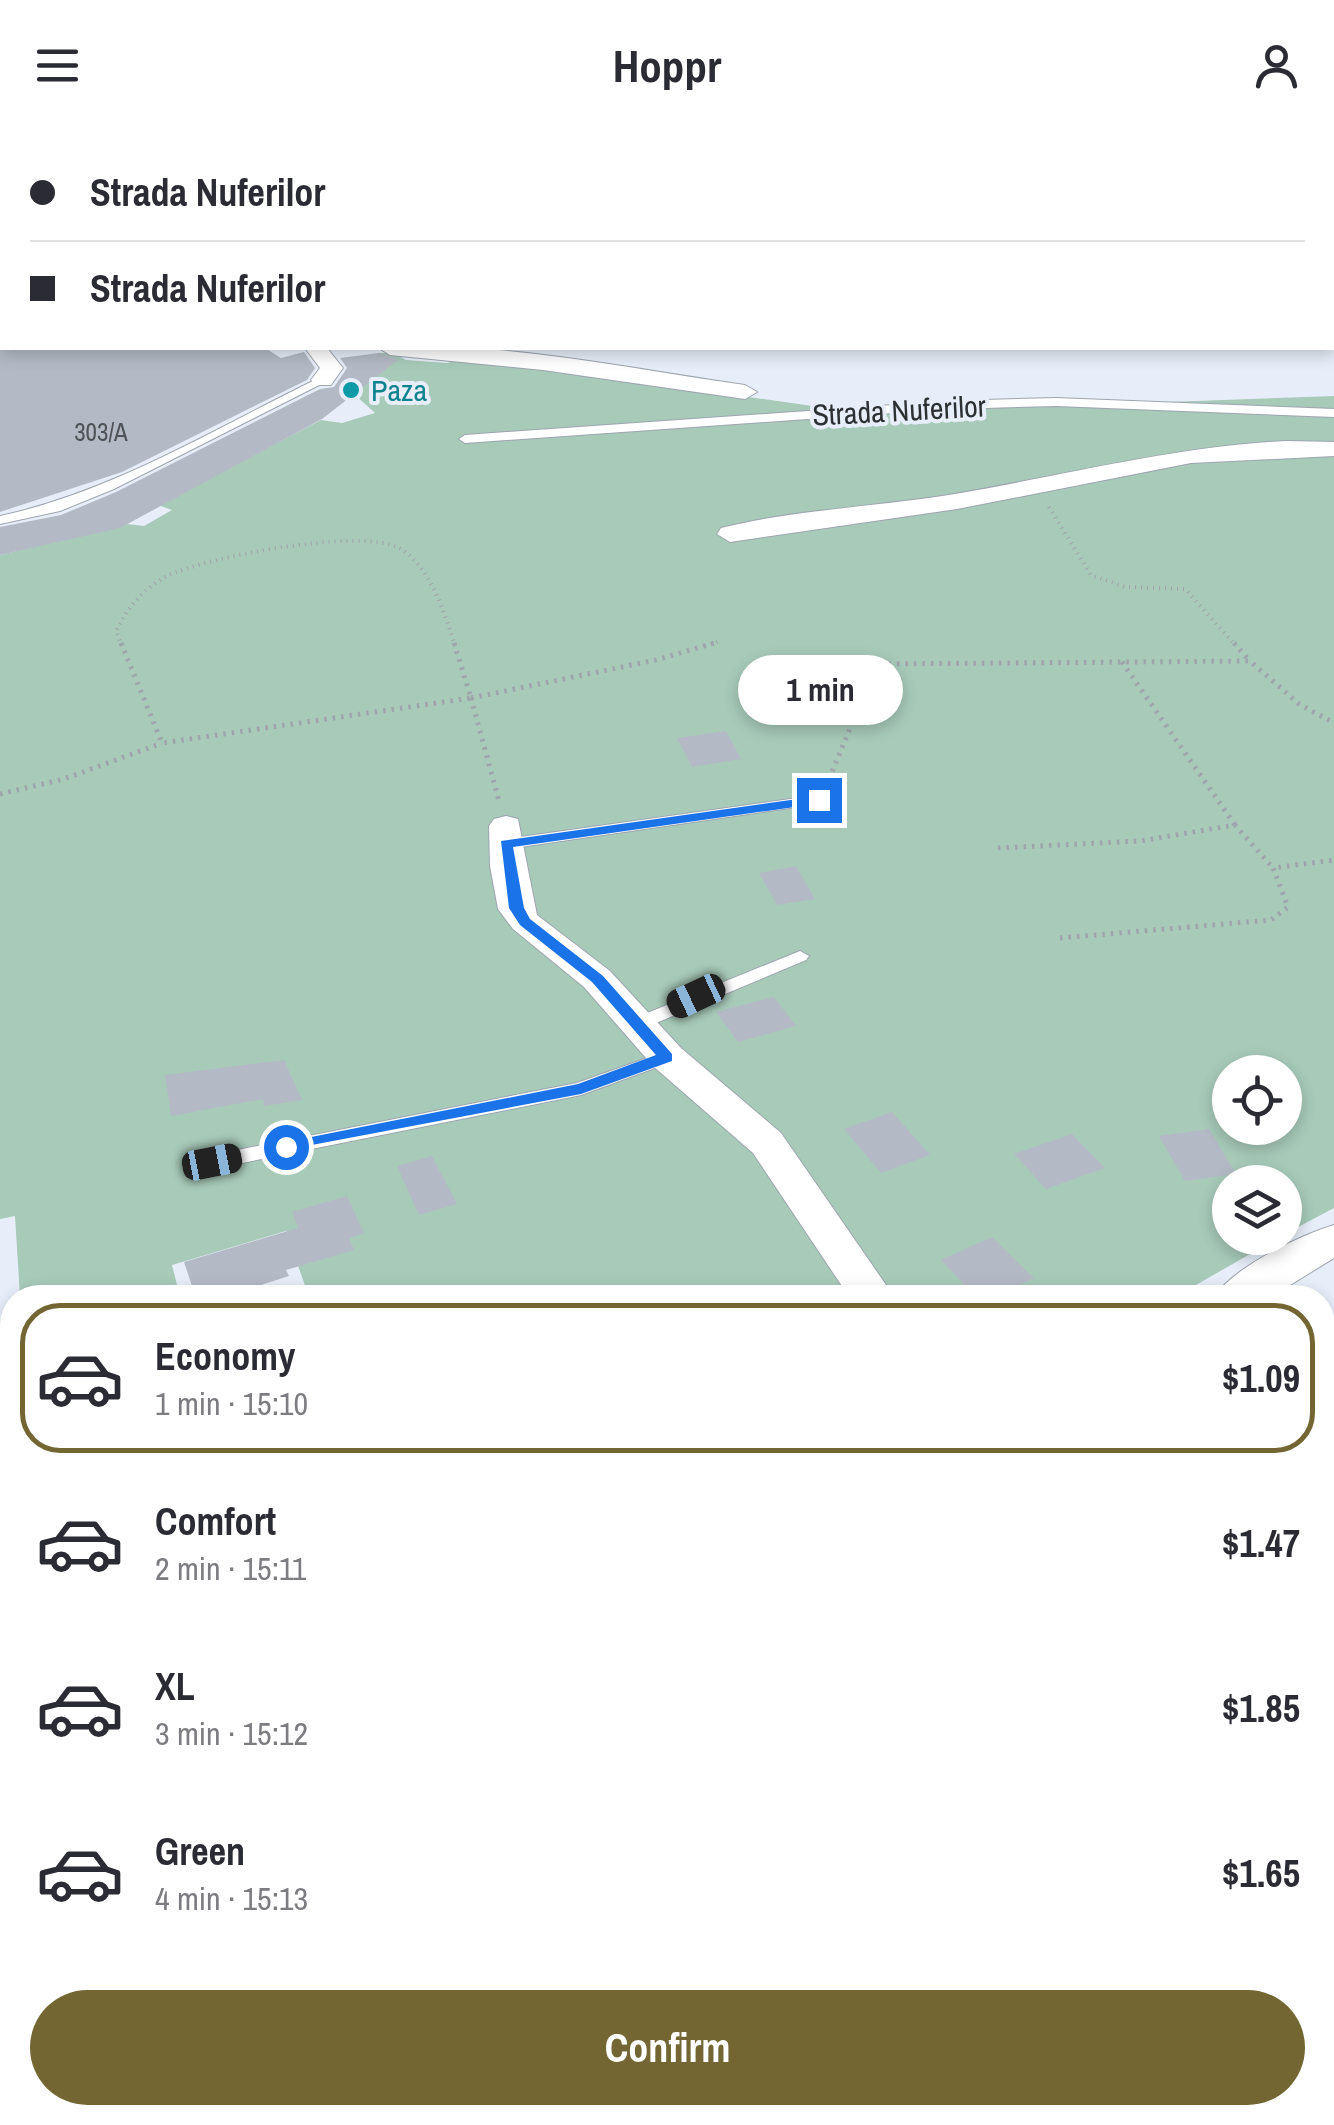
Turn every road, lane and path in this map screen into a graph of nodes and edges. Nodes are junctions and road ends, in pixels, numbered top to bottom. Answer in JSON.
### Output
{"nodes":[{"id":1,"x":318,"y":350,"type":"edge"},
{"id":2,"x":410,"y":350,"type":"edge"},
{"id":3,"x":323,"y":380,"type":"joint"},
{"id":4,"x":745,"y":392,"type":"dead end"},
{"id":5,"x":1334,"y":413,"type":"edge"},
{"id":6,"x":464,"y":439,"type":"dead end"},
{"id":7,"x":1334,"y":450,"type":"edge"},
{"id":8,"x":1036,"y":485,"type":"junction"},
{"id":9,"x":0,"y":520,"type":"edge"},
{"id":10,"x":730,"y":534,"type":"dead end"},
{"id":11,"x":720,"y":640,"type":"dead end"},
{"id":12,"x":1250,"y":661,"type":"junction"},
{"id":13,"x":1122,"y":662,"type":"junction"},
{"id":14,"x":470,"y":698,"type":"junction"},
{"id":15,"x":1334,"y":723,"type":"edge"},
{"id":16,"x":162,"y":743,"type":"junction"},
{"id":17,"x":0,"y":794,"type":"edge"},
{"id":18,"x":819,"y":800,"type":"joint"},
{"id":19,"x":1235,"y":826,"type":"junction"},
{"id":20,"x":506,"y":835,"type":"junction"},
{"id":21,"x":998,"y":848,"type":"dead end"},
{"id":22,"x":1334,"y":860,"type":"edge"},
{"id":23,"x":1273,"y":868,"type":"junction"},
{"id":24,"x":1060,"y":938,"type":"dead end"},
{"id":25,"x":800,"y":956,"type":"dead end"},
{"id":26,"x":637,"y":1024,"type":"junction"},
{"id":27,"x":666,"y":1057,"type":"junction"},
{"id":28,"x":212,"y":1162,"type":"dead end"},
{"id":29,"x":1334,"y":1240,"type":"edge"},
{"id":30,"x":865,"y":1285,"type":"edge"},
{"id":31,"x":1256,"y":1285,"type":"edge"}],
"edges":[{"from":1,"to":3,"type":"street"},
{"from":2,"to":4,"type":"street"},
{"from":3,"to":9,"type":"lane"},
{"from":5,"to":6,"type":"lane","name":"Strada Nuferilor"},
{"from":7,"to":8,"type":"street"},
{"from":8,"to":10,"type":"street"},
{"from":8,"to":12,"type":"path"},
{"from":11,"to":14,"type":"path"},
{"from":12,"to":13,"type":"path"},
{"from":12,"to":15,"type":"path"},
{"from":13,"to":18,"type":"path"},
{"from":13,"to":19,"type":"path"},
{"from":14,"to":16,"type":"path"},
{"from":14,"to":16,"type":"path"},
{"from":14,"to":20,"type":"path"},
{"from":16,"to":17,"type":"path"},
{"from":18,"to":20,"type":"lane"},
{"from":19,"to":21,"type":"path"},
{"from":19,"to":23,"type":"path"},
{"from":20,"to":26,"type":"street"},
{"from":22,"to":23,"type":"path"},
{"from":23,"to":24,"type":"path"},
{"from":25,"to":26,"type":"lane"},
{"from":26,"to":27,"type":"street"},
{"from":27,"to":28,"type":"lane"},
{"from":27,"to":30,"type":"street"},
{"from":29,"to":31,"type":"street"}]}
